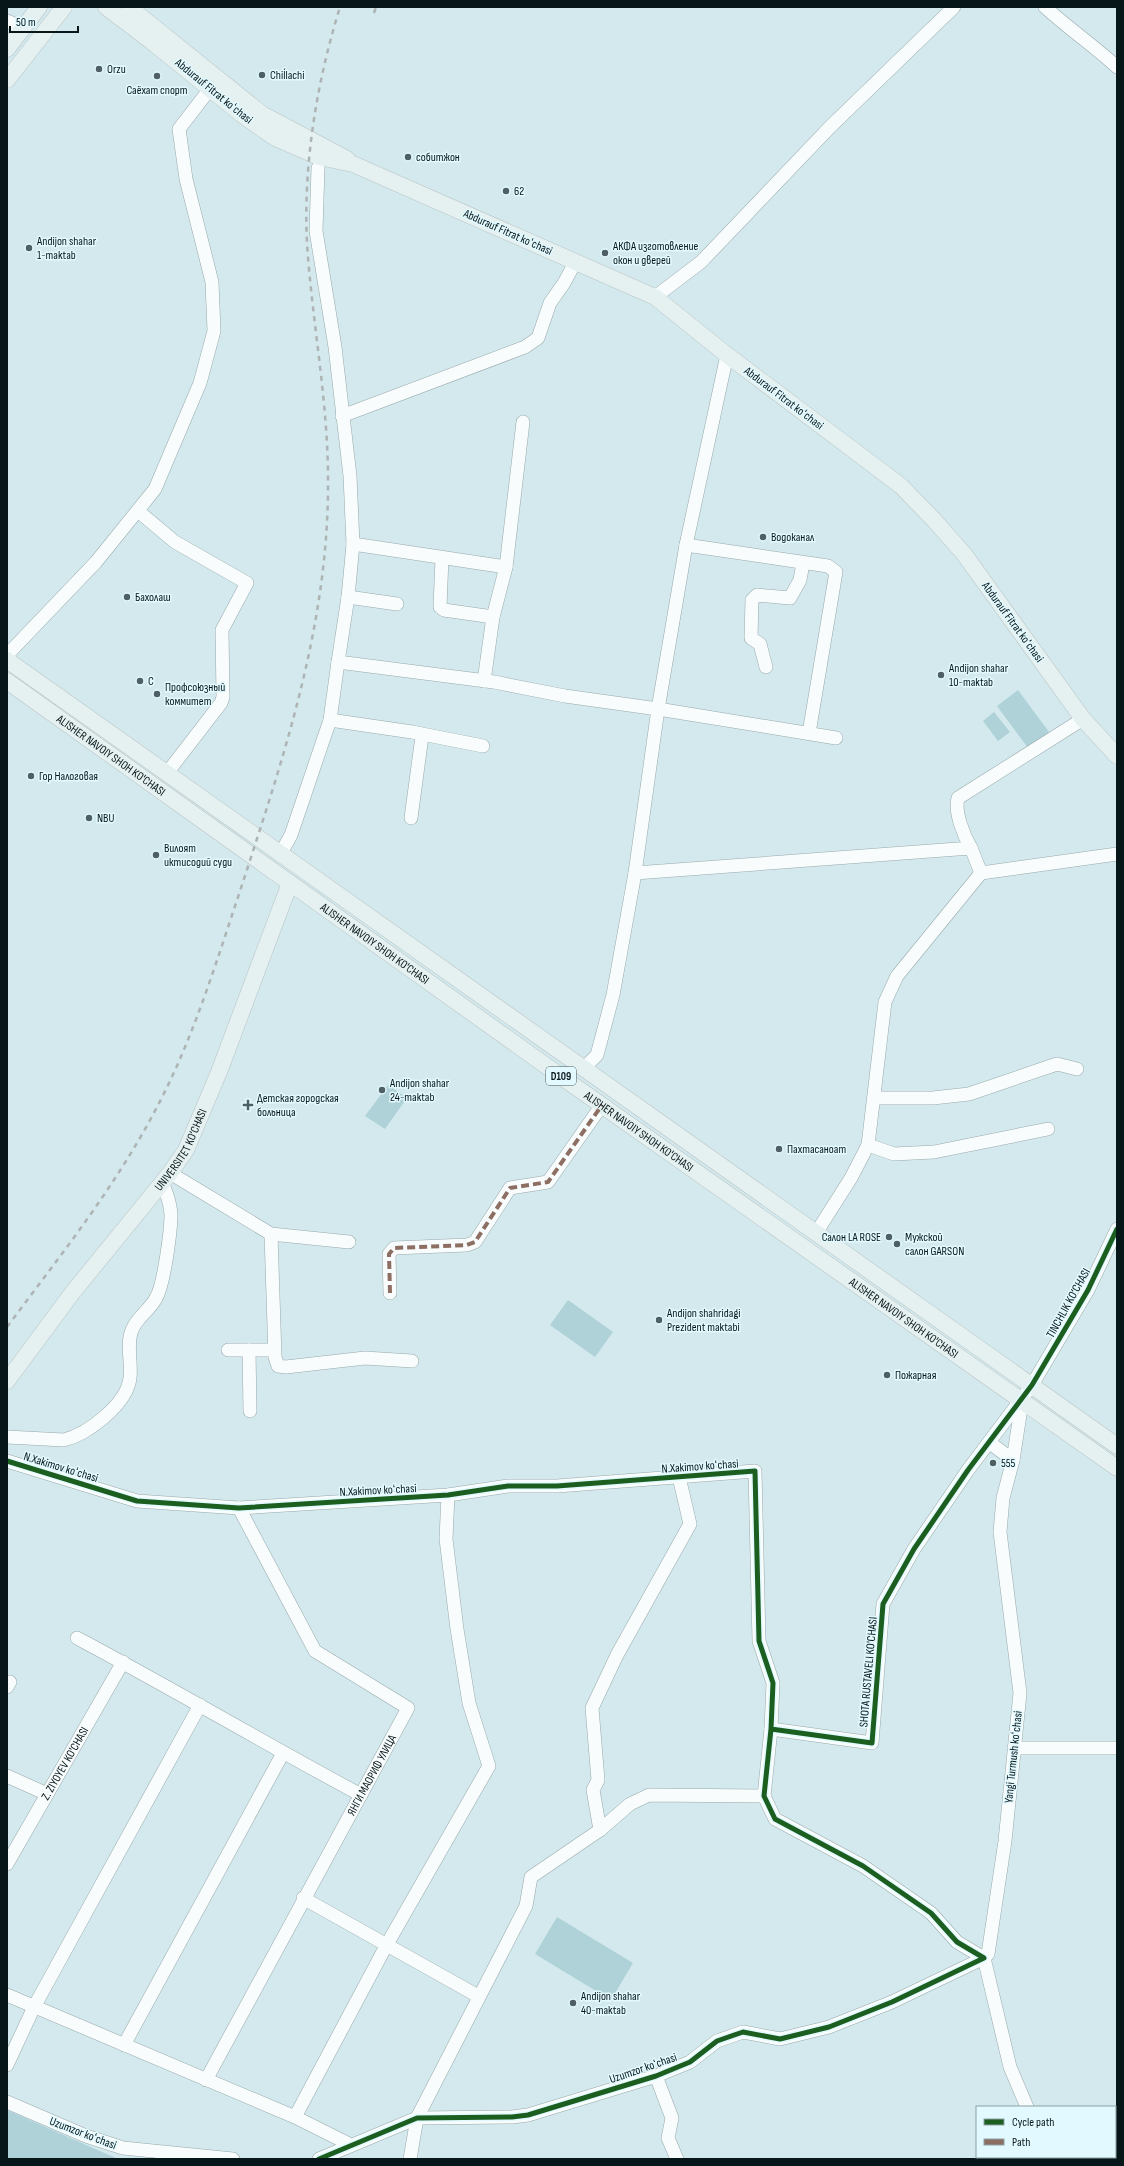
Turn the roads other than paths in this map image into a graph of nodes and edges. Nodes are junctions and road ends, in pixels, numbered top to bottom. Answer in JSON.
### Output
{"nodes":[{"id":1,"x":39,"y":7,"type":"edge"},
{"id":2,"x":64,"y":7,"type":"edge"},
{"id":3,"x":106,"y":7,"type":"edge"},
{"id":4,"x":129,"y":7,"type":"edge"},
{"id":5,"x":954,"y":7,"type":"edge"},
{"id":6,"x":1045,"y":7,"type":"edge"},
{"id":7,"x":7,"y":21,"type":"edge"},
{"id":8,"x":22,"y":28,"type":"junction"},
{"id":9,"x":7,"y":49,"type":"edge"},
{"id":10,"x":1117,"y":67,"type":"edge"},
{"id":11,"x":7,"y":80,"type":"edge"},
{"id":12,"x":214,"y":83,"type":"junction"},
{"id":13,"x":318,"y":168,"type":"dead end"},
{"id":14,"x":576,"y":261,"type":"junction"},
{"id":15,"x":655,"y":297,"type":"junction"},
{"id":16,"x":727,"y":355,"type":"junction"},
{"id":17,"x":342,"y":416,"type":"junction"},
{"id":18,"x":523,"y":422,"type":"dead end"},
{"id":19,"x":138,"y":511,"type":"junction"},
{"id":20,"x":353,"y":544,"type":"junction"},
{"id":21,"x":686,"y":545,"type":"junction"},
{"id":22,"x":442,"y":558,"type":"junction"},
{"id":23,"x":803,"y":563,"type":"junction"},
{"id":24,"x":506,"y":567,"type":"junction"},
{"id":25,"x":348,"y":597,"type":"junction"},
{"id":26,"x":397,"y":604,"type":"dead end"},
{"id":27,"x":493,"y":617,"type":"junction"},
{"id":28,"x":7,"y":655,"type":"edge"},
{"id":29,"x":7,"y":660,"type":"edge"},
{"id":30,"x":338,"y":662,"type":"junction"},
{"id":31,"x":766,"y":667,"type":"dead end"},
{"id":32,"x":7,"y":681,"type":"edge"},
{"id":33,"x":484,"y":681,"type":"junction"},
{"id":34,"x":658,"y":709,"type":"junction"},
{"id":35,"x":1083,"y":719,"type":"junction"},
{"id":36,"x":330,"y":720,"type":"junction"},
{"id":37,"x":809,"y":733,"type":"junction"},
{"id":38,"x":422,"y":736,"type":"junction"},
{"id":39,"x":836,"y":738,"type":"dead end"},
{"id":40,"x":484,"y":746,"type":"dead end"},
{"id":41,"x":1117,"y":756,"type":"edge"},
{"id":42,"x":167,"y":773,"type":"junction"},
{"id":43,"x":412,"y":818,"type":"dead end"},
{"id":44,"x":971,"y":848,"type":"junction"},
{"id":45,"x":281,"y":853,"type":"junction"},
{"id":46,"x":1117,"y":854,"type":"edge"},
{"id":47,"x":635,"y":873,"type":"junction"},
{"id":48,"x":981,"y":873,"type":"junction"},
{"id":49,"x":290,"y":883,"type":"junction"},
{"id":50,"x":482,"y":996,"type":"junction"},
{"id":51,"x":470,"y":1012,"type":"junction"},
{"id":52,"x":584,"y":1068,"type":"junction"},
{"id":53,"x":1077,"y":1069,"type":"dead end"},
{"id":54,"x":573,"y":1085,"type":"junction"},
{"id":55,"x":874,"y":1098,"type":"junction"},
{"id":56,"x":602,"y":1105,"type":"junction"},
{"id":57,"x":1048,"y":1129,"type":"dead end"},
{"id":58,"x":868,"y":1145,"type":"junction"},
{"id":59,"x":166,"y":1178,"type":"junction"},
{"id":60,"x":759,"y":1192,"type":"junction"},
{"id":61,"x":749,"y":1208,"type":"junction"},
{"id":62,"x":1117,"y":1229,"type":"edge"},
{"id":63,"x":816,"y":1233,"type":"junction"},
{"id":64,"x":271,"y":1234,"type":"junction"},
{"id":65,"x":349,"y":1242,"type":"dead end"},
{"id":66,"x":390,"y":1293,"type":"dead end"},
{"id":67,"x":921,"y":1306,"type":"junction"},
{"id":68,"x":909,"y":1323,"type":"junction"},
{"id":69,"x":944,"y":1323,"type":"junction"},
{"id":70,"x":933,"y":1339,"type":"junction"},
{"id":71,"x":228,"y":1350,"type":"dead end"},
{"id":72,"x":249,"y":1350,"type":"junction"},
{"id":73,"x":274,"y":1350,"type":"junction"},
{"id":74,"x":412,"y":1362,"type":"dead end"},
{"id":75,"x":7,"y":1381,"type":"edge"},
{"id":76,"x":1032,"y":1385,"type":"junction"},
{"id":77,"x":1022,"y":1400,"type":"junction"},
{"id":78,"x":250,"y":1411,"type":"dead end"},
{"id":79,"x":7,"y":1437,"type":"edge"},
{"id":80,"x":990,"y":1443,"type":"junction"},
{"id":81,"x":1117,"y":1446,"type":"edge"},
{"id":82,"x":1013,"y":1460,"type":"junction"},
{"id":83,"x":7,"y":1461,"type":"edge"},
{"id":84,"x":1117,"y":1468,"type":"edge"},
{"id":85,"x":679,"y":1477,"type":"junction"},
{"id":86,"x":448,"y":1495,"type":"junction"},
{"id":87,"x":239,"y":1508,"type":"junction"},
{"id":88,"x":77,"y":1638,"type":"dead end"},
{"id":89,"x":123,"y":1662,"type":"junction"},
{"id":90,"x":200,"y":1705,"type":"junction"},
{"id":91,"x":771,"y":1730,"type":"junction"},
{"id":92,"x":1014,"y":1748,"type":"junction"},
{"id":93,"x":1117,"y":1748,"type":"edge"},
{"id":94,"x":283,"y":1753,"type":"junction"},
{"id":95,"x":7,"y":1776,"type":"edge"},
{"id":96,"x":47,"y":1794,"type":"junction"},
{"id":97,"x":361,"y":1795,"type":"junction"},
{"id":98,"x":764,"y":1796,"type":"junction"},
{"id":99,"x":600,"y":1830,"type":"junction"},
{"id":100,"x":7,"y":1864,"type":"edge"},
{"id":101,"x":303,"y":1898,"type":"junction"},
{"id":102,"x":386,"y":1946,"type":"junction"},
{"id":103,"x":984,"y":1958,"type":"junction"},
{"id":104,"x":7,"y":1995,"type":"edge"},
{"id":105,"x":478,"y":1996,"type":"junction"},
{"id":106,"x":34,"y":2007,"type":"junction"},
{"id":107,"x":124,"y":2045,"type":"junction"},
{"id":108,"x":7,"y":2065,"type":"edge"},
{"id":109,"x":656,"y":2076,"type":"junction"},
{"id":110,"x":206,"y":2080,"type":"junction"},
{"id":111,"x":7,"y":2102,"type":"edge"},
{"id":112,"x":1027,"y":2106,"type":"edge"},
{"id":113,"x":295,"y":2116,"type":"junction"},
{"id":114,"x":417,"y":2118,"type":"junction"},
{"id":115,"x":351,"y":2145,"type":"junction"},
{"id":116,"x":233,"y":2159,"type":"edge"},
{"id":117,"x":319,"y":2159,"type":"edge"},
{"id":118,"x":410,"y":2159,"type":"edge"},
{"id":119,"x":677,"y":2159,"type":"edge"}],
"edges":[{"from":1,"to":8,"type":"main road"},
{"from":2,"to":11,"type":"main road"},
{"from":3,"to":12,"type":"main road","name":"Abdurauf Fitrat koʻchasi"},
{"from":4,"to":12,"type":"main road","name":"Abdurauf Fitrat koʻchasi"},
{"from":5,"to":15,"type":"street"},
{"from":6,"to":10,"type":"street"},
{"from":7,"to":8,"type":"street"},
{"from":8,"to":9,"type":"main road"},
{"from":12,"to":14,"type":"main road","name":"Abdurauf Fitrat koʻchasi"},
{"from":12,"to":19,"type":"street"},
{"from":13,"to":17,"type":"street"},
{"from":14,"to":15,"type":"main road","name":"Abdurauf Fitrat koʻchasi"},
{"from":14,"to":17,"type":"street"},
{"from":15,"to":16,"type":"main road","name":"Abdurauf Fitrat koʻchasi"},
{"from":16,"to":21,"type":"street"},
{"from":16,"to":35,"type":"main road","name":"Abdurauf Fitrat koʻchasi"},
{"from":17,"to":20,"type":"street"},
{"from":18,"to":24,"type":"street"},
{"from":19,"to":28,"type":"street"},
{"from":19,"to":42,"type":"street"},
{"from":20,"to":22,"type":"street"},
{"from":20,"to":25,"type":"street"},
{"from":21,"to":23,"type":"street"},
{"from":21,"to":34,"type":"street"},
{"from":22,"to":24,"type":"street"},
{"from":22,"to":27,"type":"street"},
{"from":23,"to":31,"type":"street"},
{"from":23,"to":37,"type":"street"},
{"from":24,"to":27,"type":"street"},
{"from":25,"to":26,"type":"street"},
{"from":25,"to":30,"type":"street"},
{"from":27,"to":33,"type":"street"},
{"from":29,"to":42,"type":"main road","name":"ALISHER NAVOIY SHOH KO'CHASI","number":"D109"},
{"from":30,"to":33,"type":"street"},
{"from":30,"to":36,"type":"street"},
{"from":32,"to":49,"type":"main road","name":"ALISHER NAVOIY SHOH KO'CHASI","number":"D109"},
{"from":33,"to":34,"type":"street"},
{"from":34,"to":37,"type":"street"},
{"from":34,"to":47,"type":"street"},
{"from":35,"to":41,"type":"main road","name":"Abdurauf Fitrat koʻchasi"},
{"from":35,"to":44,"type":"street"},
{"from":36,"to":38,"type":"street"},
{"from":36,"to":45,"type":"street"},
{"from":37,"to":39,"type":"street"},
{"from":38,"to":40,"type":"street"},
{"from":38,"to":43,"type":"street"},
{"from":42,"to":45,"type":"main road","name":"ALISHER NAVOIY SHOH KO'CHASI","number":"D109"},
{"from":44,"to":47,"type":"street"},
{"from":44,"to":48,"type":"street"},
{"from":45,"to":50,"type":"main road","name":"ALISHER NAVOIY SHOH KO'CHASI","number":"D109"},
{"from":46,"to":48,"type":"street"},
{"from":47,"to":52,"type":"street"},
{"from":48,"to":55,"type":"street"},
{"from":49,"to":51,"type":"main road","name":"ALISHER NAVOIY SHOH KO'CHASI","number":"D109"},
{"from":49,"to":59,"type":"main road","name":"UNIVERSITET KО‘CHASI"},
{"from":50,"to":51,"type":"main road"},
{"from":50,"to":52,"type":"main road","name":"ALISHER NAVOIY SHOH KO'CHASI","number":"D109"},
{"from":51,"to":54,"type":"main road","name":"ALISHER NAVOIY SHOH KO'CHASI","number":"D109"},
{"from":52,"to":54,"type":"main road"},
{"from":52,"to":60,"type":"main road","name":"ALISHER NAVOIY SHOH KO'CHASI","number":"D109"},
{"from":53,"to":55,"type":"street"},
{"from":54,"to":56,"type":"main road","name":"ALISHER NAVOIY SHOH KO'CHASI","number":"D109"},
{"from":55,"to":58,"type":"street"},
{"from":56,"to":61,"type":"main road","name":"ALISHER NAVOIY SHOH KO'CHASI","number":"D109"},
{"from":56,"to":66,"type":"street"},
{"from":57,"to":58,"type":"street"},
{"from":58,"to":63,"type":"street"},
{"from":59,"to":64,"type":"street"},
{"from":59,"to":75,"type":"main road","name":"UNIVERSITET KО‘CHASI"},
{"from":59,"to":79,"type":"street"},
{"from":60,"to":61,"type":"main road"},
{"from":60,"to":63,"type":"main road","name":"ALISHER NAVOIY SHOH KO'CHASI","number":"D109"},
{"from":61,"to":68,"type":"main road","name":"ALISHER NAVOIY SHOH KO'CHASI","number":"D109"},
{"from":62,"to":76,"type":"street","name":"TINCHLIK KО‘CHASI"},
{"from":63,"to":67,"type":"main road","name":"ALISHER NAVOIY SHOH KO'CHASI","number":"D109"},
{"from":64,"to":65,"type":"street"},
{"from":64,"to":73,"type":"street"},
{"from":67,"to":68,"type":"main road"},
{"from":67,"to":69,"type":"main road","name":"ALISHER NAVOIY SHOH KO'CHASI","number":"D109"},
{"from":68,"to":70,"type":"main road","name":"ALISHER NAVOIY SHOH KO'CHASI","number":"D109"},
{"from":69,"to":70,"type":"main road"},
{"from":69,"to":76,"type":"main road","name":"ALISHER NAVOIY SHOH KO'CHASI","number":"D109"},
{"from":70,"to":77,"type":"main road","name":"ALISHER NAVOIY SHOH KO'CHASI","number":"D109"},
{"from":71,"to":72,"type":"street"},
{"from":72,"to":73,"type":"street"},
{"from":72,"to":78,"type":"street"},
{"from":73,"to":74,"type":"street"},
{"from":76,"to":77,"type":"street","name":"TINCHLIK KО‘CHASI"},
{"from":76,"to":81,"type":"main road","name":"ALISHER NAVOIY SHOH KO'CHASI","number":"D109"},
{"from":77,"to":80,"type":"street","name":"SHOTA RUSTAVELI KO'CHASI"},
{"from":77,"to":82,"type":"street","name":"Yangi Turmush koʻchasi"},
{"from":77,"to":84,"type":"main road","name":"ALISHER NAVOIY SHOH KO'CHASI","number":"D109"},
{"from":80,"to":82,"type":"street"},
{"from":80,"to":91,"type":"street","name":"SHOTA RUSTAVELI KO'CHASI"},
{"from":82,"to":92,"type":"street","name":"Yangi Turmush koʻchasi"},
{"from":83,"to":87,"type":"street","name":"N.Xakimov koʻchasi"},
{"from":85,"to":86,"type":"street","name":"N.Xakimov koʻchasi"},
{"from":85,"to":91,"type":"street","name":"N.Xakimov koʻchasi"},
{"from":85,"to":99,"type":"street"},
{"from":86,"to":87,"type":"street","name":"N.Xakimov koʻchasi"},
{"from":86,"to":102,"type":"street"},
{"from":87,"to":97,"type":"street","name":"ЯНГИ МАОРИФ УЛИЦА"},
{"from":88,"to":89,"type":"street"},
{"from":89,"to":90,"type":"street"},
{"from":89,"to":96,"type":"street","name":"Z. ZIYOYEV KO'CHASI"},
{"from":90,"to":94,"type":"street"},
{"from":90,"to":106,"type":"street"},
{"from":91,"to":98,"type":"street"},
{"from":92,"to":93,"type":"street"},
{"from":92,"to":103,"type":"street","name":"Yangi Turmush koʻchasi"},
{"from":94,"to":97,"type":"street"},
{"from":94,"to":107,"type":"street"},
{"from":95,"to":96,"type":"street"},
{"from":96,"to":100,"type":"street","name":"Z. ZIYOYEV KO'CHASI"},
{"from":97,"to":101,"type":"street","name":"ЯНГИ МАОРИФ УЛИЦА"},
{"from":98,"to":99,"type":"street"},
{"from":98,"to":103,"type":"street"},
{"from":99,"to":105,"type":"street"},
{"from":101,"to":102,"type":"street"},
{"from":101,"to":110,"type":"street","name":"ЯНГИ МАОРИФ УЛИЦА"},
{"from":102,"to":105,"type":"street"},
{"from":102,"to":113,"type":"street"},
{"from":103,"to":109,"type":"street","name":"Uzumzor koʻchasi"},
{"from":103,"to":112,"type":"street"},
{"from":104,"to":106,"type":"street"},
{"from":105,"to":114,"type":"street"},
{"from":106,"to":107,"type":"street"},
{"from":106,"to":108,"type":"street"},
{"from":107,"to":110,"type":"street"},
{"from":109,"to":114,"type":"street","name":"Uzumzor koʻchasi"},
{"from":109,"to":119,"type":"street"},
{"from":110,"to":113,"type":"street"},
{"from":111,"to":116,"type":"street","name":"Uzumzor koʻchasi"},
{"from":113,"to":115,"type":"street"},
{"from":114,"to":115,"type":"street","name":"Uzumzor koʻchasi"},
{"from":114,"to":118,"type":"street"},
{"from":115,"to":117,"type":"street","name":"Uzumzor koʻchasi"}]}
